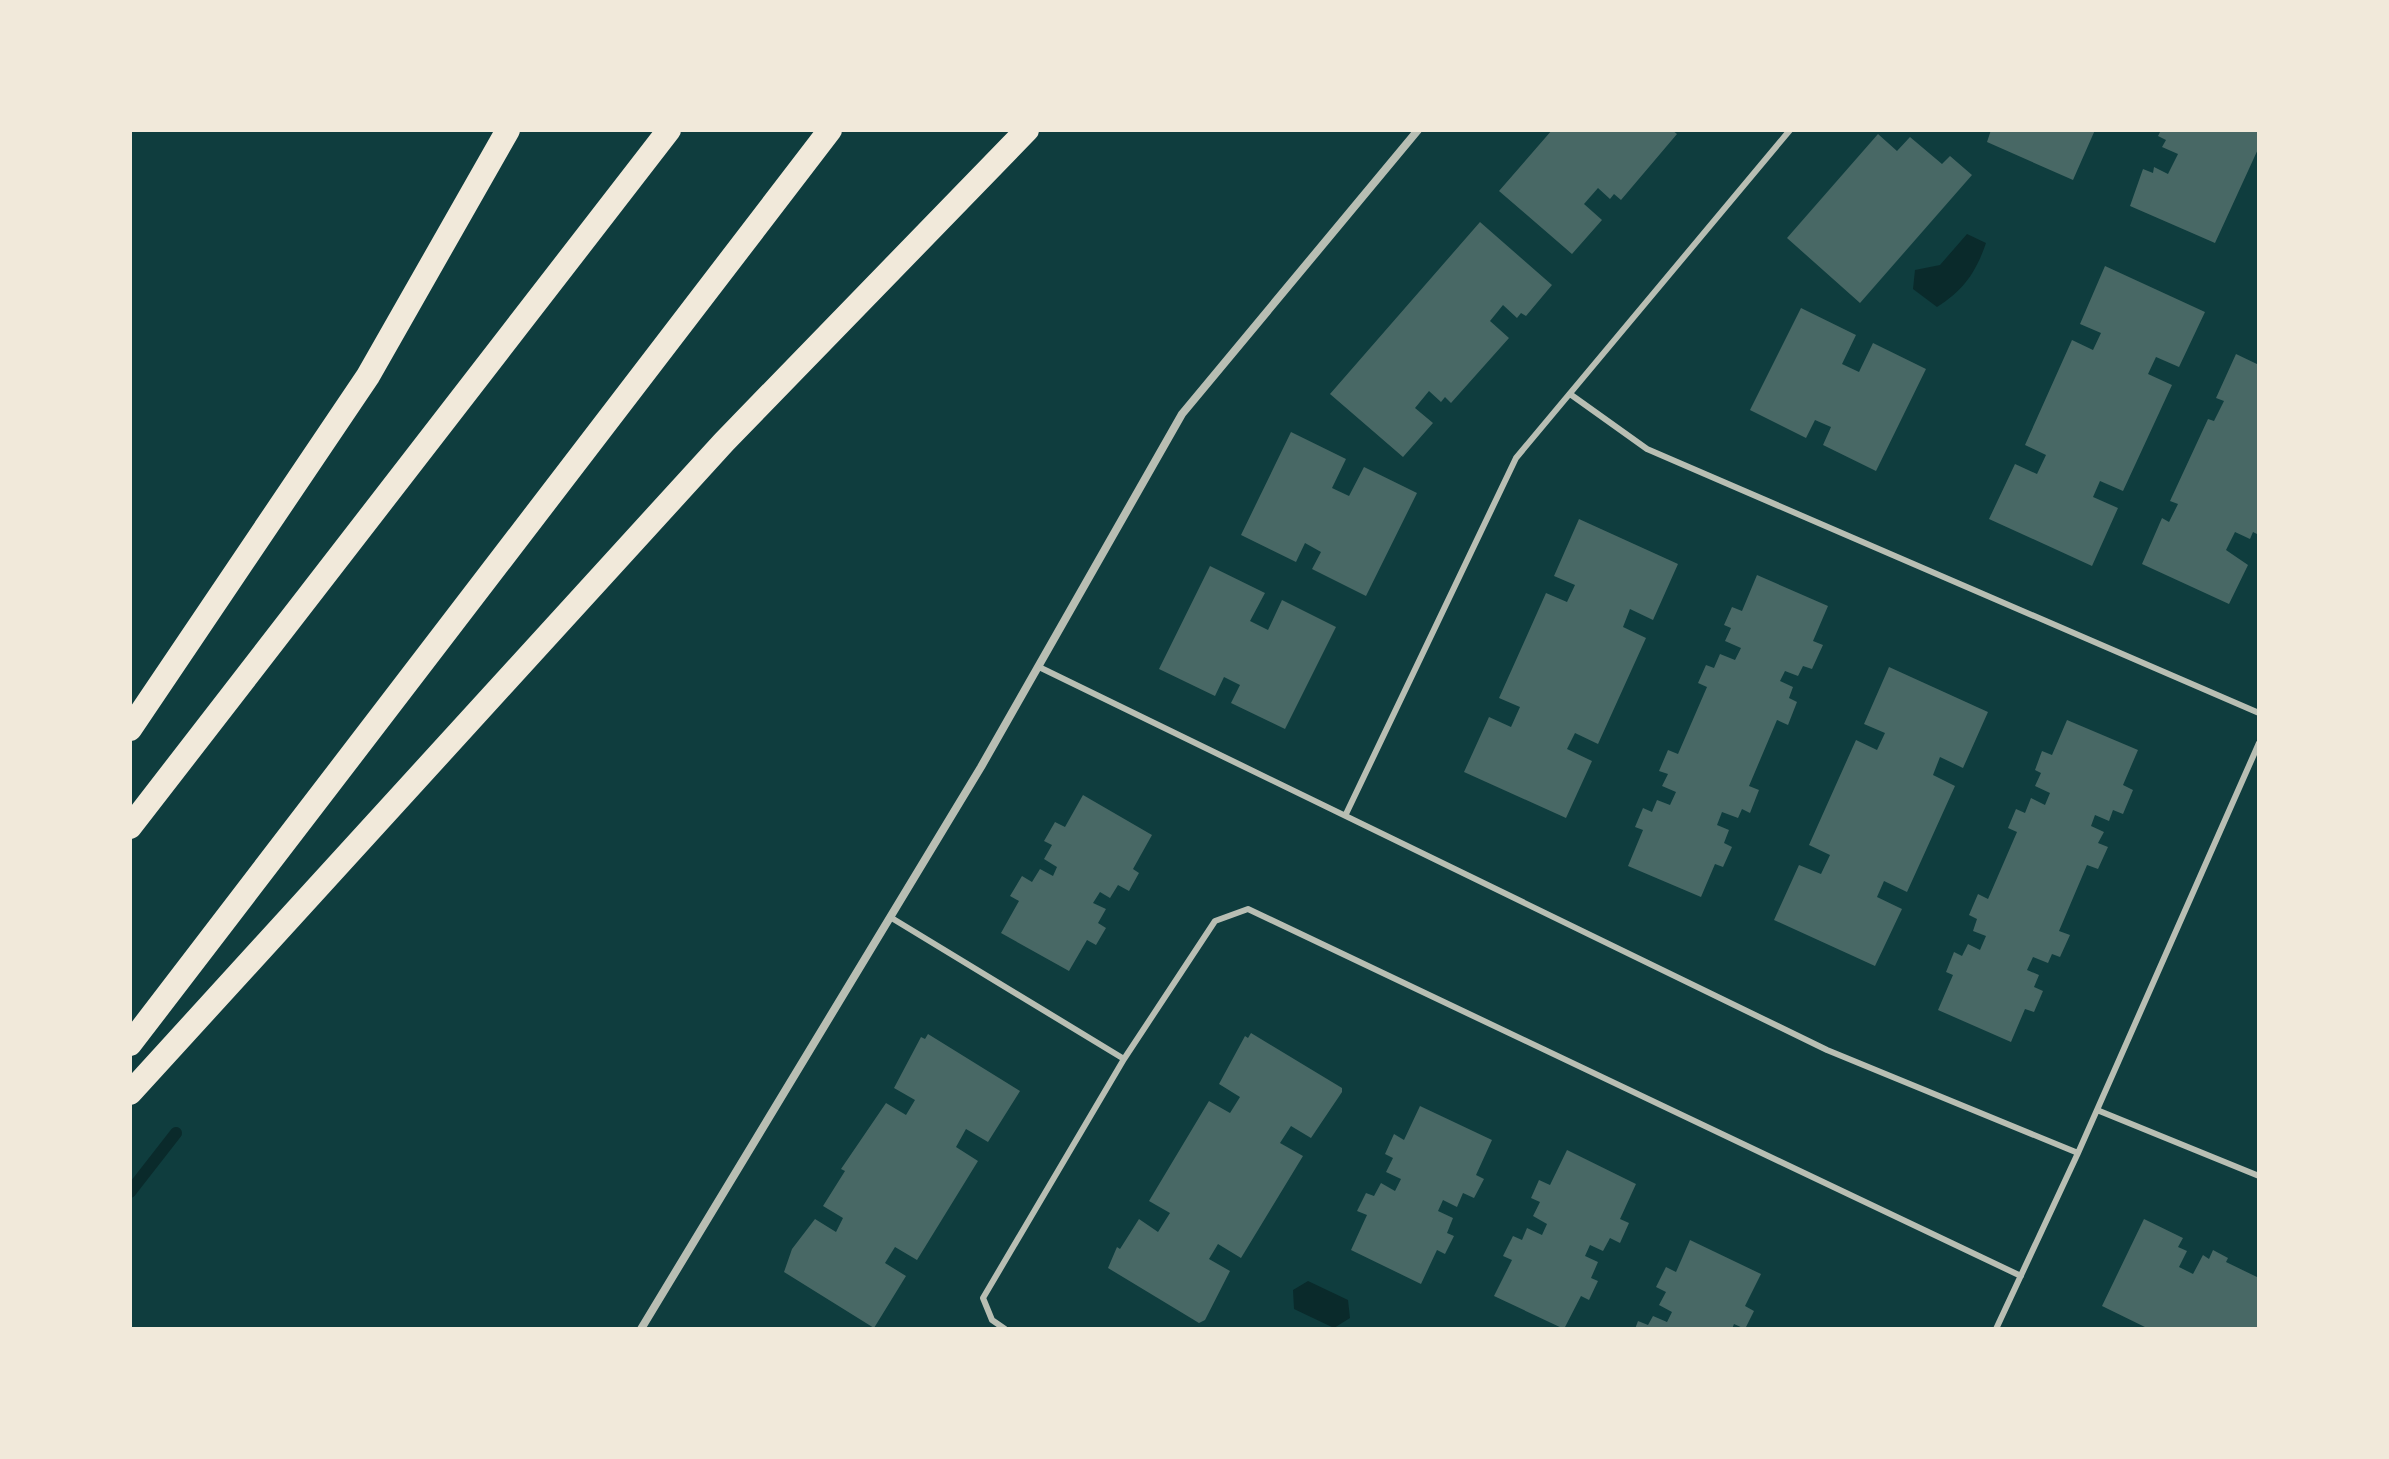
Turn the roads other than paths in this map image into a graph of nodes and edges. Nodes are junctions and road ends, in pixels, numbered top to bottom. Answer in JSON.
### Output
{"nodes":[{"id":1,"x":508,"y":130,"type":"edge"},
{"id":2,"x":669,"y":130,"type":"edge"},
{"id":3,"x":830,"y":130,"type":"edge"},
{"id":4,"x":1027,"y":130,"type":"edge"},
{"id":5,"x":1418,"y":130,"type":"edge"},
{"id":6,"x":1790,"y":130,"type":"edge"},
{"id":7,"x":1570,"y":394,"type":"junction"},
{"id":8,"x":1039,"y":667,"type":"junction"},
{"id":9,"x":2259,"y":713,"type":"edge"},
{"id":10,"x":130,"y":729,"type":"edge"},
{"id":11,"x":2259,"y":743,"type":"edge"},
{"id":12,"x":1346,"y":814,"type":"junction"},
{"id":13,"x":130,"y":827,"type":"edge"},
{"id":14,"x":890,"y":917,"type":"junction"},
{"id":15,"x":130,"y":1044,"type":"edge"},
{"id":16,"x":1124,"y":1059,"type":"junction"},
{"id":17,"x":130,"y":1093,"type":"edge"},
{"id":18,"x":2097,"y":1110,"type":"junction"},
{"id":19,"x":2078,"y":1153,"type":"junction"},
{"id":20,"x":2259,"y":1176,"type":"edge"},
{"id":21,"x":2021,"y":1276,"type":"junction"},
{"id":22,"x":641,"y":1329,"type":"edge"},
{"id":23,"x":1005,"y":1329,"type":"edge"},
{"id":24,"x":1996,"y":1329,"type":"edge"}],
"edges":[{"from":1,"to":10,"type":"highway"},
{"from":2,"to":13,"type":"highway"},
{"from":3,"to":15,"type":"highway"},
{"from":4,"to":17,"type":"highway"},
{"from":5,"to":8,"type":"street"},
{"from":6,"to":7,"type":"lane"},
{"from":7,"to":9,"type":"lane"},
{"from":7,"to":12,"type":"lane"},
{"from":8,"to":12,"type":"lane"},
{"from":8,"to":14,"type":"street"},
{"from":11,"to":18,"type":"lane"},
{"from":12,"to":19,"type":"lane"},
{"from":14,"to":16,"type":"lane"},
{"from":14,"to":22,"type":"street"},
{"from":16,"to":21,"type":"lane"},
{"from":16,"to":23,"type":"lane"},
{"from":18,"to":19,"type":"lane"},
{"from":18,"to":20,"type":"lane"},
{"from":19,"to":21,"type":"lane"},
{"from":21,"to":24,"type":"lane"}]}
